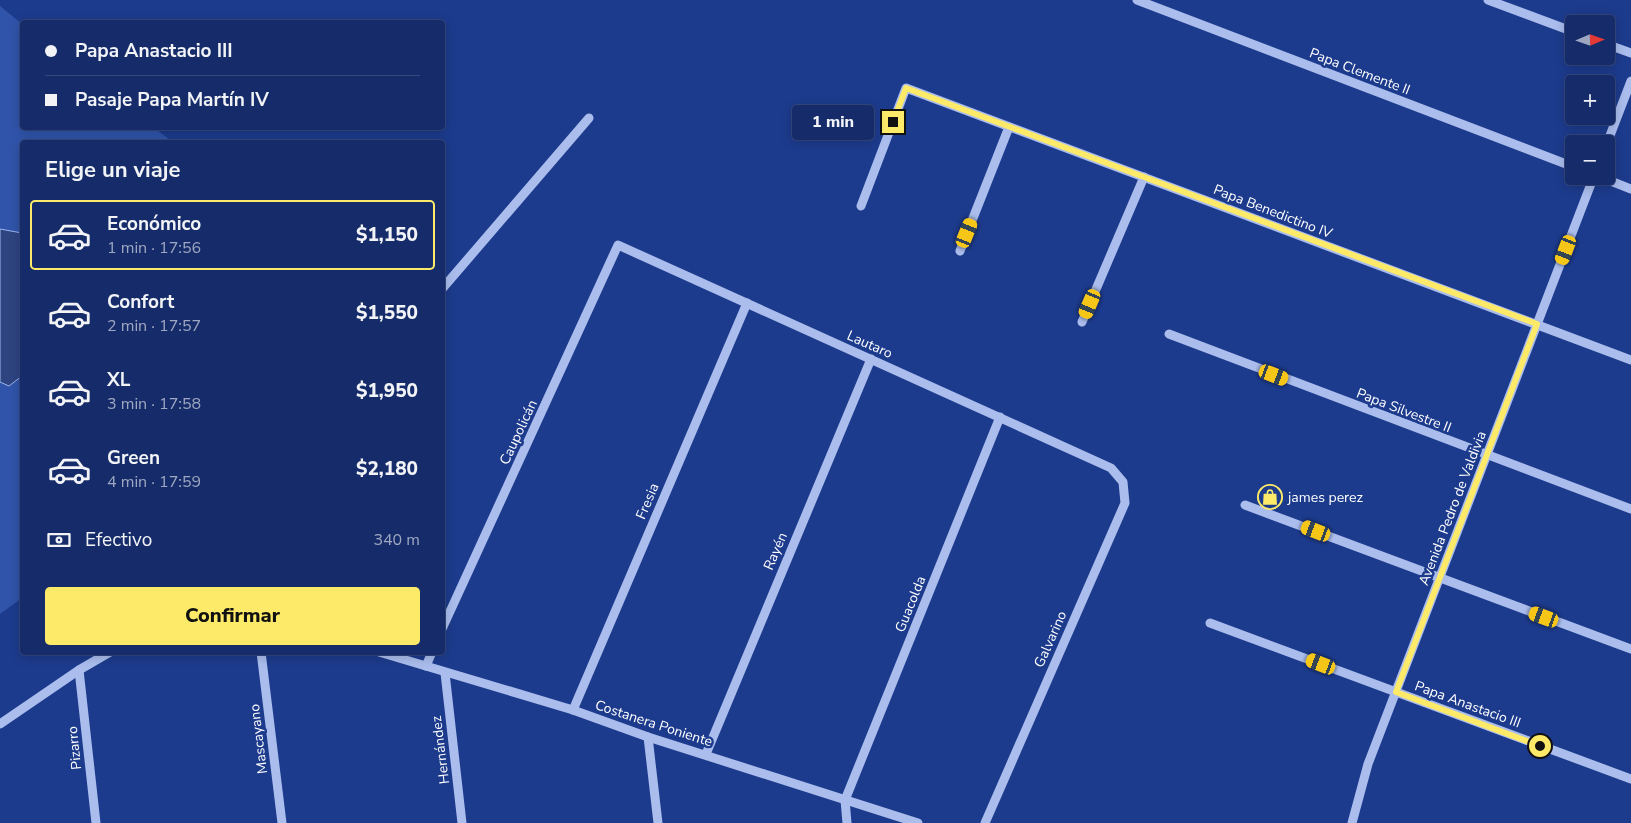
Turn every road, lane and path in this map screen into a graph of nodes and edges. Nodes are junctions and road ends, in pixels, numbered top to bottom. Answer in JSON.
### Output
{"nodes":[{"id":1,"x":1137,"y":0,"type":"edge"},
{"id":2,"x":1488,"y":0,"type":"edge"},
{"id":3,"x":1565,"y":29,"type":"edge"},
{"id":4,"x":1615,"y":47,"type":"edge"},
{"id":5,"x":1631,"y":53,"type":"edge"},
{"id":6,"x":1631,"y":81,"type":"edge"},
{"id":7,"x":589,"y":118,"type":"dead end"},
{"id":8,"x":1009,"y":127,"type":"junction"},
{"id":9,"x":1610,"y":135,"type":"edge"},
{"id":10,"x":1565,"y":164,"type":"edge"},
{"id":11,"x":1144,"y":178,"type":"junction"},
{"id":12,"x":1615,"y":183,"type":"edge"},
{"id":13,"x":1592,"y":185,"type":"edge"},
{"id":14,"x":1631,"y":189,"type":"edge"},
{"id":15,"x":861,"y":206,"type":"dead end"},
{"id":16,"x":618,"y":245,"type":"joint"},
{"id":17,"x":960,"y":251,"type":"dead end"},
{"id":18,"x":445,"y":286,"type":"edge"},
{"id":19,"x":747,"y":303,"type":"junction"},
{"id":20,"x":1082,"y":322,"type":"dead end"},
{"id":21,"x":1537,"y":324,"type":"junction"},
{"id":22,"x":1168,"y":334,"type":"dead end"},
{"id":23,"x":871,"y":359,"type":"junction"},
{"id":24,"x":1631,"y":360,"type":"edge"},
{"id":25,"x":1000,"y":417,"type":"junction"},
{"id":26,"x":1486,"y":456,"type":"junction"},
{"id":27,"x":1111,"y":468,"type":"joint"},
{"id":28,"x":1245,"y":505,"type":"dead end"},
{"id":29,"x":1631,"y":508,"type":"edge"},
{"id":30,"x":1439,"y":578,"type":"junction"},
{"id":31,"x":445,"y":623,"type":"edge"},
{"id":32,"x":1210,"y":623,"type":"dead end"},
{"id":33,"x":1631,"y":649,"type":"edge"},
{"id":34,"x":105,"y":655,"type":"edge"},
{"id":35,"x":261,"y":655,"type":"edge"},
{"id":36,"x":389,"y":655,"type":"edge"},
{"id":37,"x":431,"y":655,"type":"edge"},
{"id":38,"x":426,"y":666,"type":"junction"},
{"id":39,"x":79,"y":670,"type":"junction"},
{"id":40,"x":445,"y":673,"type":"junction"},
{"id":41,"x":1396,"y":692,"type":"junction"},
{"id":42,"x":573,"y":710,"type":"junction"},
{"id":43,"x":0,"y":724,"type":"edge"},
{"id":44,"x":648,"y":737,"type":"junction"},
{"id":45,"x":706,"y":754,"type":"junction"},
{"id":46,"x":1631,"y":779,"type":"edge"},
{"id":47,"x":844,"y":800,"type":"junction"},
{"id":48,"x":96,"y":823,"type":"edge"},
{"id":49,"x":282,"y":823,"type":"edge"},
{"id":50,"x":462,"y":823,"type":"edge"},
{"id":51,"x":658,"y":823,"type":"edge"},
{"id":52,"x":847,"y":823,"type":"edge"},
{"id":53,"x":918,"y":823,"type":"edge"},
{"id":54,"x":985,"y":823,"type":"edge"},
{"id":55,"x":1352,"y":823,"type":"edge"}],
"edges":[{"from":1,"to":10,"type":"street","name":"Papa Clemente II"},
{"from":2,"to":3,"type":"street"},
{"from":4,"to":5,"type":"street"},
{"from":6,"to":9,"type":"street"},
{"from":7,"to":18,"type":"street"},
{"from":8,"to":11,"type":"street","name":"Papa Benedictino IV"},
{"from":8,"to":15,"type":"street","name":"Papa Benedictino IV"},
{"from":8,"to":17,"type":"street"},
{"from":11,"to":20,"type":"street"},
{"from":11,"to":21,"type":"street","name":"Papa Benedictino IV"},
{"from":12,"to":14,"type":"street"},
{"from":13,"to":21,"type":"street","name":"Avenida Pedro de Valdivia"},
{"from":16,"to":19,"type":"street","name":"Lautaro"},
{"from":16,"to":31,"type":"street","name":"Caupolicán"},
{"from":19,"to":23,"type":"street","name":"Lautaro"},
{"from":19,"to":42,"type":"street","name":"Fresia"},
{"from":21,"to":24,"type":"street","name":"Papa Benedictino IV"},
{"from":21,"to":26,"type":"street","name":"Avenida Pedro de Valdivia"},
{"from":22,"to":26,"type":"street","name":"Papa Silvestre II"},
{"from":23,"to":25,"type":"street","name":"Lautaro"},
{"from":23,"to":45,"type":"street","name":"Rayén"},
{"from":25,"to":27,"type":"street","name":"Lautaro"},
{"from":25,"to":47,"type":"street","name":"Guacolda"},
{"from":26,"to":29,"type":"street","name":"Papa Silvestre II"},
{"from":26,"to":30,"type":"street","name":"Avenida Pedro de Valdivia"},
{"from":27,"to":54,"type":"street","name":"Galvarino"},
{"from":28,"to":30,"type":"street"},
{"from":30,"to":33,"type":"street"},
{"from":30,"to":41,"type":"street","name":"Avenida Pedro de Valdivia"},
{"from":32,"to":41,"type":"street","name":"Papa Anastacio III"},
{"from":34,"to":39,"type":"street"},
{"from":35,"to":49,"type":"street","name":"Mascayano"},
{"from":36,"to":38,"type":"street","name":"Costanera Poniente"},
{"from":37,"to":38,"type":"street"},
{"from":38,"to":40,"type":"street","name":"Costanera Poniente"},
{"from":39,"to":43,"type":"street"},
{"from":39,"to":48,"type":"street","name":"Pizarro"},
{"from":40,"to":42,"type":"street","name":"Costanera Poniente"},
{"from":40,"to":50,"type":"street","name":"Hernández"},
{"from":41,"to":46,"type":"street","name":"Papa Anastacio III"},
{"from":41,"to":55,"type":"street","name":"Avenida Pedro de Valdivia"},
{"from":42,"to":44,"type":"street","name":"Costanera Poniente"},
{"from":44,"to":45,"type":"street","name":"Costanera Poniente"},
{"from":44,"to":51,"type":"street"},
{"from":45,"to":47,"type":"street","name":"Costanera Poniente"},
{"from":47,"to":52,"type":"street"},
{"from":47,"to":53,"type":"street","name":"Costanera Poniente"}]}
